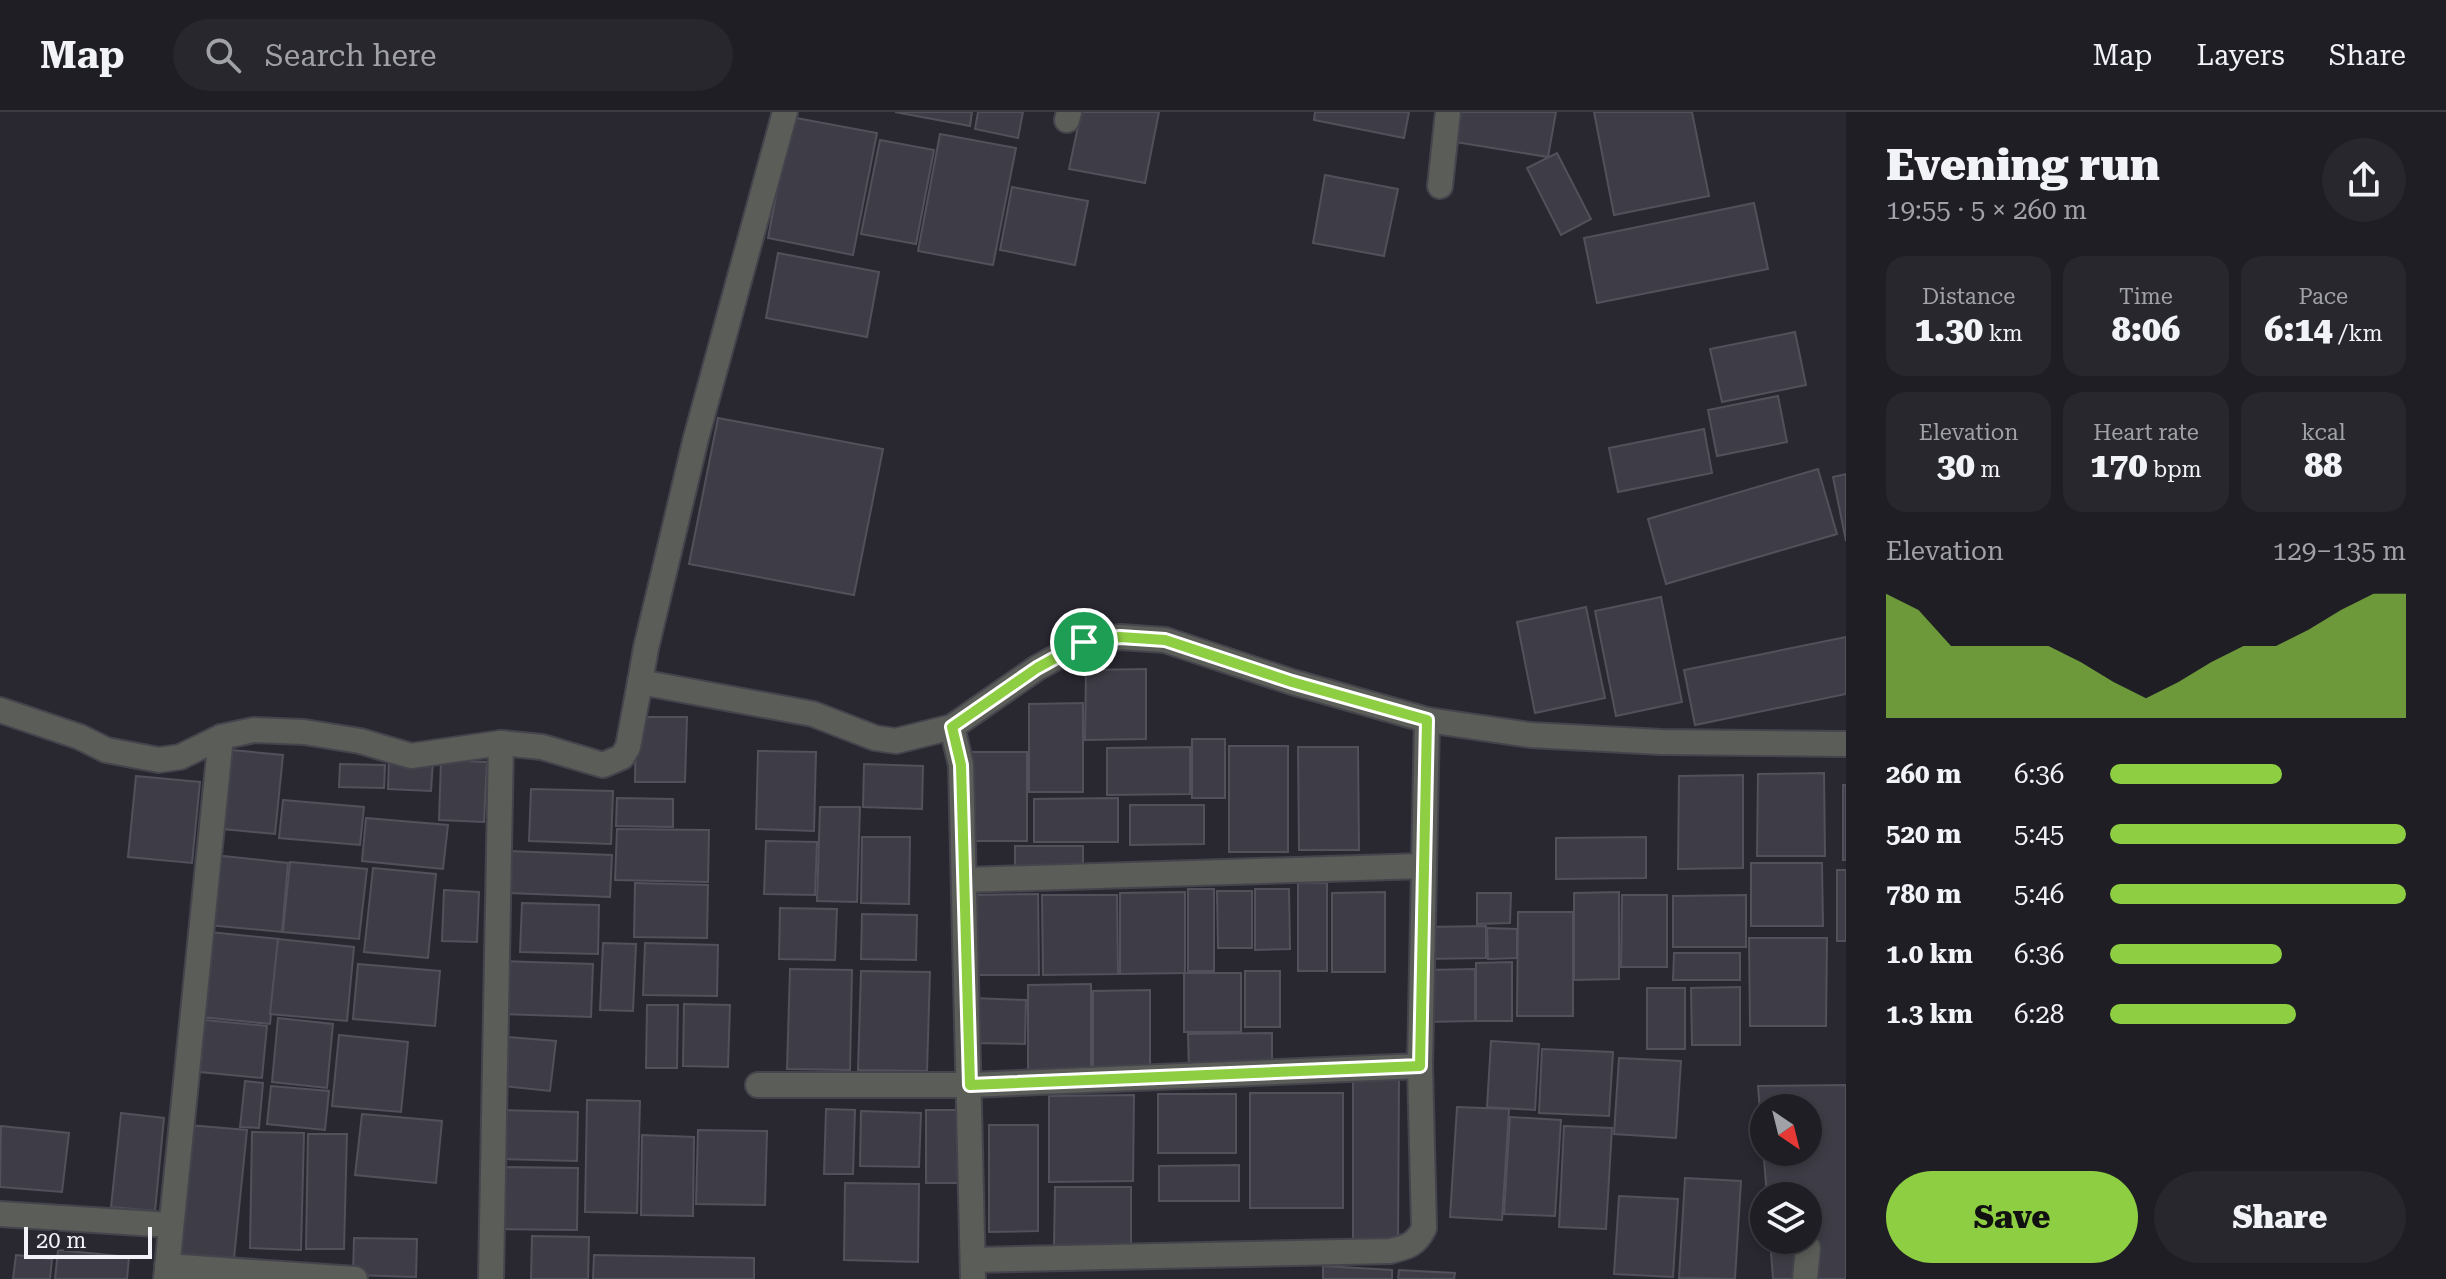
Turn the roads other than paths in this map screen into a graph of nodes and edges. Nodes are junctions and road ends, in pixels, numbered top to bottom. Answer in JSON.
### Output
{"nodes":[{"id":1,"x":785,"y":112,"type":"edge"},
{"id":2,"x":1448,"y":112,"type":"edge"},
{"id":3,"x":1440,"y":186,"type":"dead end"},
{"id":4,"x":640,"y":682,"type":"junction"},
{"id":5,"x":0,"y":710,"type":"edge"},
{"id":6,"x":1427,"y":720,"type":"junction"},
{"id":7,"x":952,"y":727,"type":"junction"},
{"id":8,"x":221,"y":737,"type":"junction"},
{"id":9,"x":501,"y":743,"type":"junction"},
{"id":10,"x":1846,"y":744,"type":"edge"},
{"id":11,"x":1424,"y":866,"type":"junction"},
{"id":12,"x":964,"y":880,"type":"junction"},
{"id":13,"x":1420,"y":1066,"type":"junction"},
{"id":14,"x":758,"y":1085,"type":"dead end"},
{"id":15,"x":970,"y":1085,"type":"junction"},
{"id":16,"x":0,"y":1214,"type":"edge"},
{"id":17,"x":171,"y":1225,"type":"junction"},
{"id":18,"x":1807,"y":1254,"type":"edge"},
{"id":19,"x":973,"y":1270,"type":"edge"},
{"id":20,"x":167,"y":1273,"type":"edge"},
{"id":21,"x":355,"y":1279,"type":"edge"},
{"id":22,"x":491,"y":1279,"type":"edge"},
{"id":23,"x":1805,"y":1279,"type":"edge"}],
"edges":[{"from":1,"to":4,"type":"street"},
{"from":2,"to":3,"type":"street"},
{"from":4,"to":7,"type":"street"},
{"from":4,"to":9,"type":"street"},
{"from":5,"to":8,"type":"street"},
{"from":6,"to":7,"type":"street"},
{"from":6,"to":10,"type":"street"},
{"from":6,"to":11,"type":"street"},
{"from":7,"to":12,"type":"street"},
{"from":8,"to":9,"type":"street"},
{"from":8,"to":17,"type":"street"},
{"from":9,"to":22,"type":"street"},
{"from":11,"to":12,"type":"street"},
{"from":11,"to":13,"type":"street"},
{"from":12,"to":15,"type":"street"},
{"from":13,"to":15,"type":"street"},
{"from":13,"to":19,"type":"street"},
{"from":14,"to":15,"type":"street"},
{"from":15,"to":19,"type":"street"},
{"from":16,"to":17,"type":"street"},
{"from":17,"to":20,"type":"street"},
{"from":18,"to":23,"type":"street"},
{"from":20,"to":21,"type":"street"}]}
